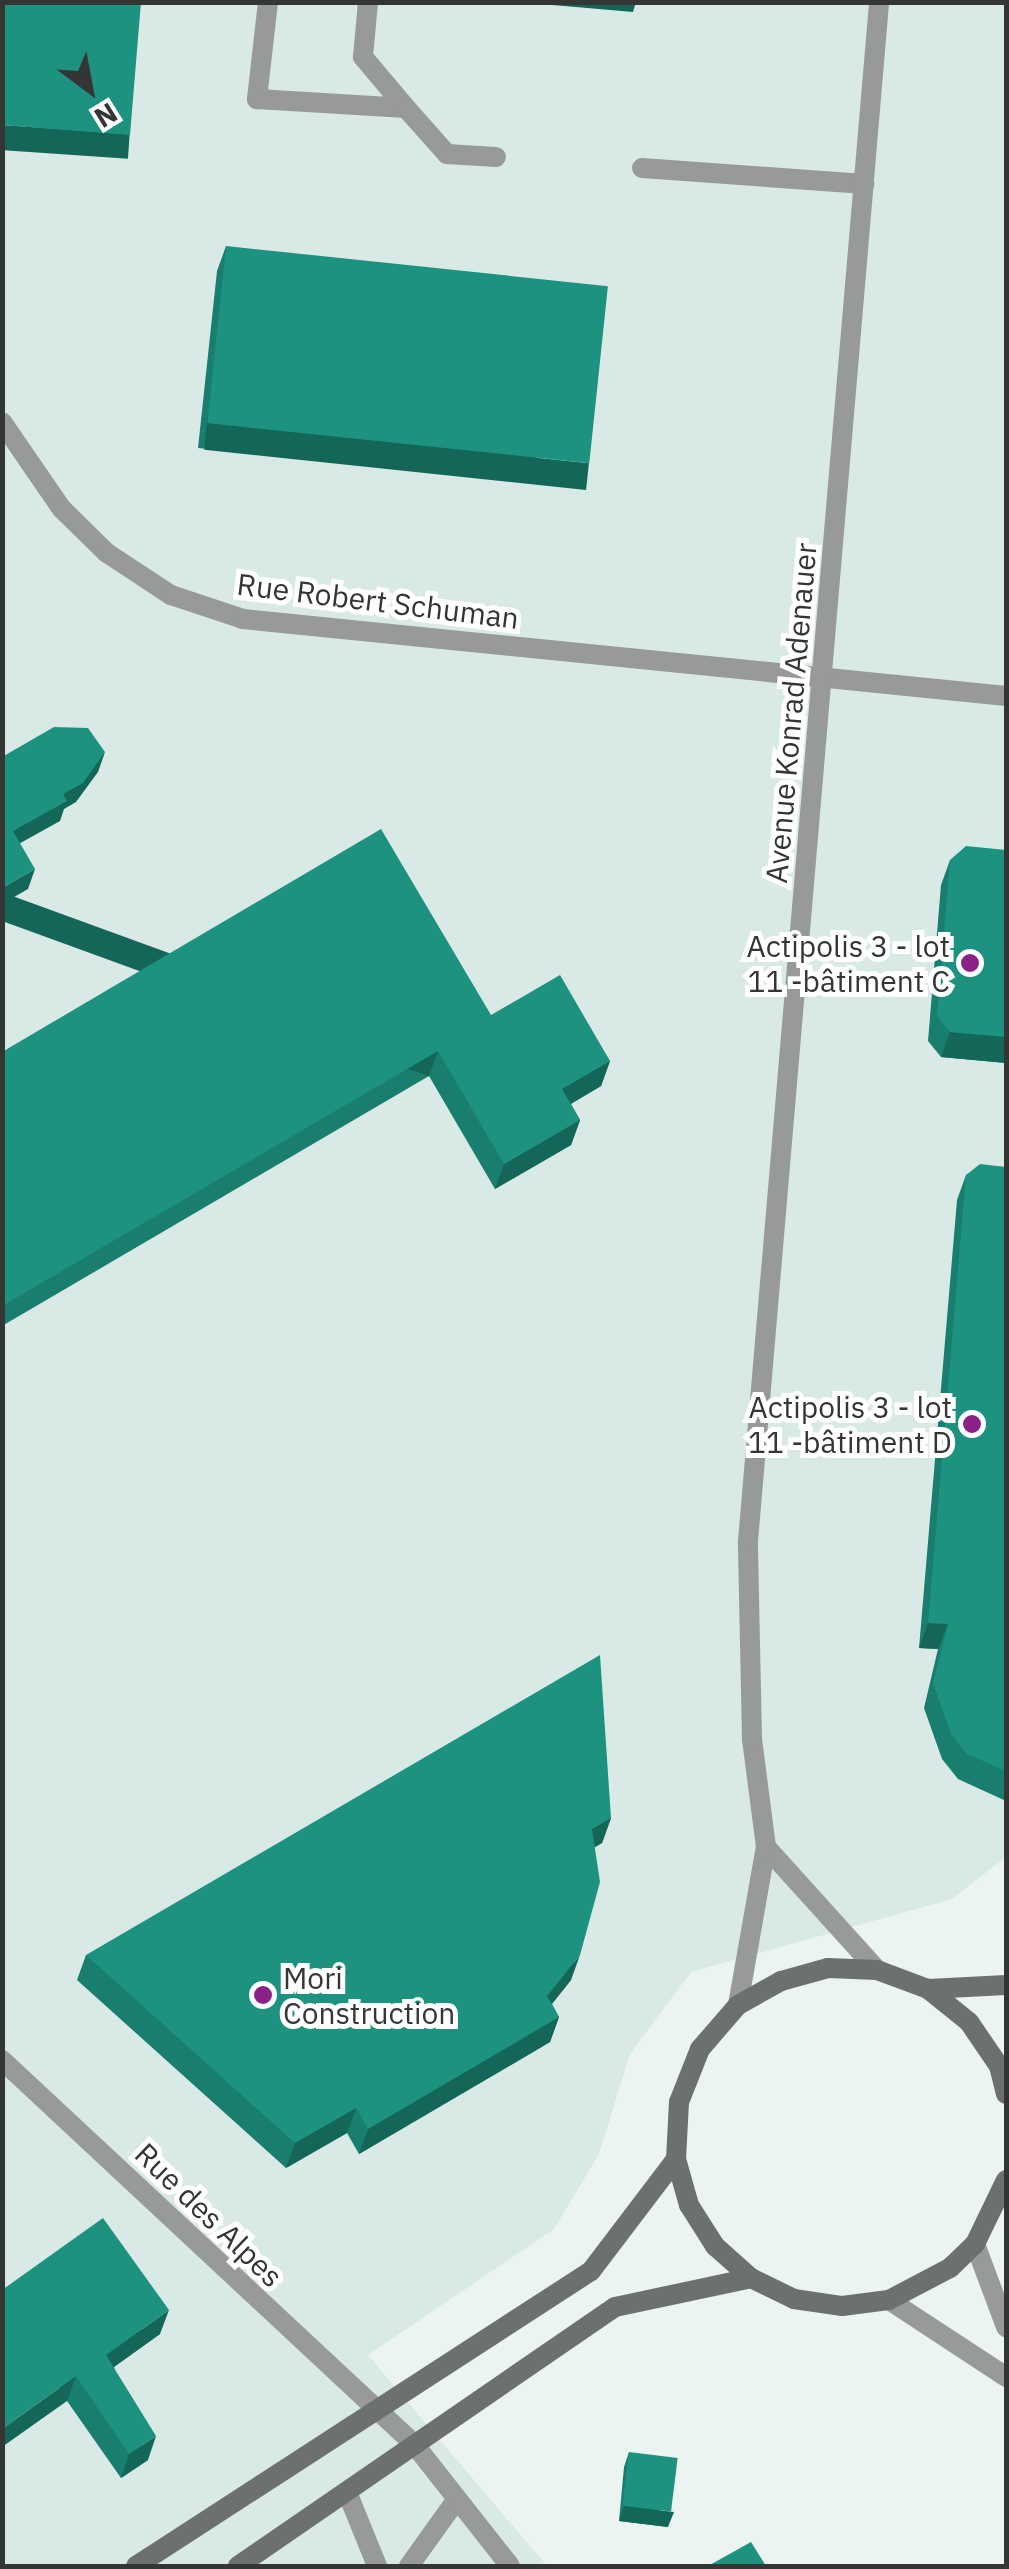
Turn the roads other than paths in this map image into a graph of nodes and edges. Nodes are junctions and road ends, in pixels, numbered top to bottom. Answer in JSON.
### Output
{"nodes":[{"id":1,"x":268,"y":2,"type":"edge"},
{"id":2,"x":368,"y":2,"type":"edge"},
{"id":3,"x":879,"y":2,"type":"edge"},
{"id":4,"x":406,"y":108,"type":"junction"},
{"id":5,"x":496,"y":157,"type":"dead end"},
{"id":6,"x":642,"y":168,"type":"dead end"},
{"id":7,"x":864,"y":184,"type":"junction"},
{"id":8,"x":2,"y":422,"type":"edge"},
{"id":9,"x":824,"y":680,"type":"junction"},
{"id":10,"x":1006,"y":696,"type":"edge"},
{"id":11,"x":766,"y":1847,"type":"junction"},
{"id":12,"x":878,"y":1970,"type":"junction"},
{"id":13,"x":1006,"y":1984,"type":"edge"},
{"id":14,"x":928,"y":1989,"type":"junction"},
{"id":15,"x":738,"y":2005,"type":"junction"},
{"id":16,"x":2,"y":2060,"type":"edge"},
{"id":17,"x":1006,"y":2094,"type":"edge"},
{"id":18,"x":676,"y":2159,"type":"junction"},
{"id":19,"x":1006,"y":2180,"type":"edge"},
{"id":20,"x":976,"y":2244,"type":"junction"},
{"id":21,"x":751,"y":2278,"type":"junction"},
{"id":22,"x":889,"y":2300,"type":"junction"},
{"id":23,"x":1006,"y":2327,"type":"edge"},
{"id":24,"x":1006,"y":2376,"type":"edge"},
{"id":25,"x":374,"y":2413,"type":"junction"},
{"id":26,"x":414,"y":2444,"type":"junction"},
{"id":27,"x":347,"y":2492,"type":"junction"},
{"id":28,"x":457,"y":2499,"type":"junction"},
{"id":29,"x":136,"y":2566,"type":"edge"},
{"id":30,"x":238,"y":2566,"type":"edge"},
{"id":31,"x":376,"y":2566,"type":"edge"},
{"id":32,"x":408,"y":2566,"type":"edge"},
{"id":33,"x":510,"y":2566,"type":"edge"}],
"edges":[{"from":1,"to":4,"type":"street"},
{"from":2,"to":4,"type":"street"},
{"from":3,"to":7,"type":"street","name":"Avenue Konrad Adenauer"},
{"from":4,"to":5,"type":"street"},
{"from":6,"to":7,"type":"street"},
{"from":7,"to":9,"type":"street","name":"Avenue Konrad Adenauer"},
{"from":8,"to":9,"type":"street","name":"Rue Robert Schuman"},
{"from":9,"to":10,"type":"street","name":"Rue Robert Schuman"},
{"from":9,"to":11,"type":"street","name":"Avenue Konrad Adenauer"},
{"from":11,"to":12,"type":"street"},
{"from":11,"to":15,"type":"street","name":"Avenue Konrad Adenauer"},
{"from":12,"to":14,"type":"main road"},
{"from":12,"to":15,"type":"main road"},
{"from":13,"to":14,"type":"main road"},
{"from":14,"to":17,"type":"main road"},
{"from":15,"to":18,"type":"main road"},
{"from":16,"to":25,"type":"street","name":"Rue des Alpes"},
{"from":18,"to":21,"type":"main road"},
{"from":18,"to":25,"type":"main road"},
{"from":19,"to":20,"type":"main road"},
{"from":20,"to":22,"type":"main road"},
{"from":20,"to":23,"type":"street"},
{"from":21,"to":22,"type":"main road"},
{"from":21,"to":26,"type":"main road"},
{"from":22,"to":24,"type":"street"},
{"from":25,"to":26,"type":"street","name":"Rue des Alpes"},
{"from":25,"to":29,"type":"main road"},
{"from":26,"to":27,"type":"main road"},
{"from":26,"to":28,"type":"street","name":"Rue des Alpes"},
{"from":27,"to":30,"type":"main road"},
{"from":27,"to":31,"type":"street"},
{"from":28,"to":32,"type":"street"},
{"from":28,"to":33,"type":"street","name":"Rue des Alpes"}]}
